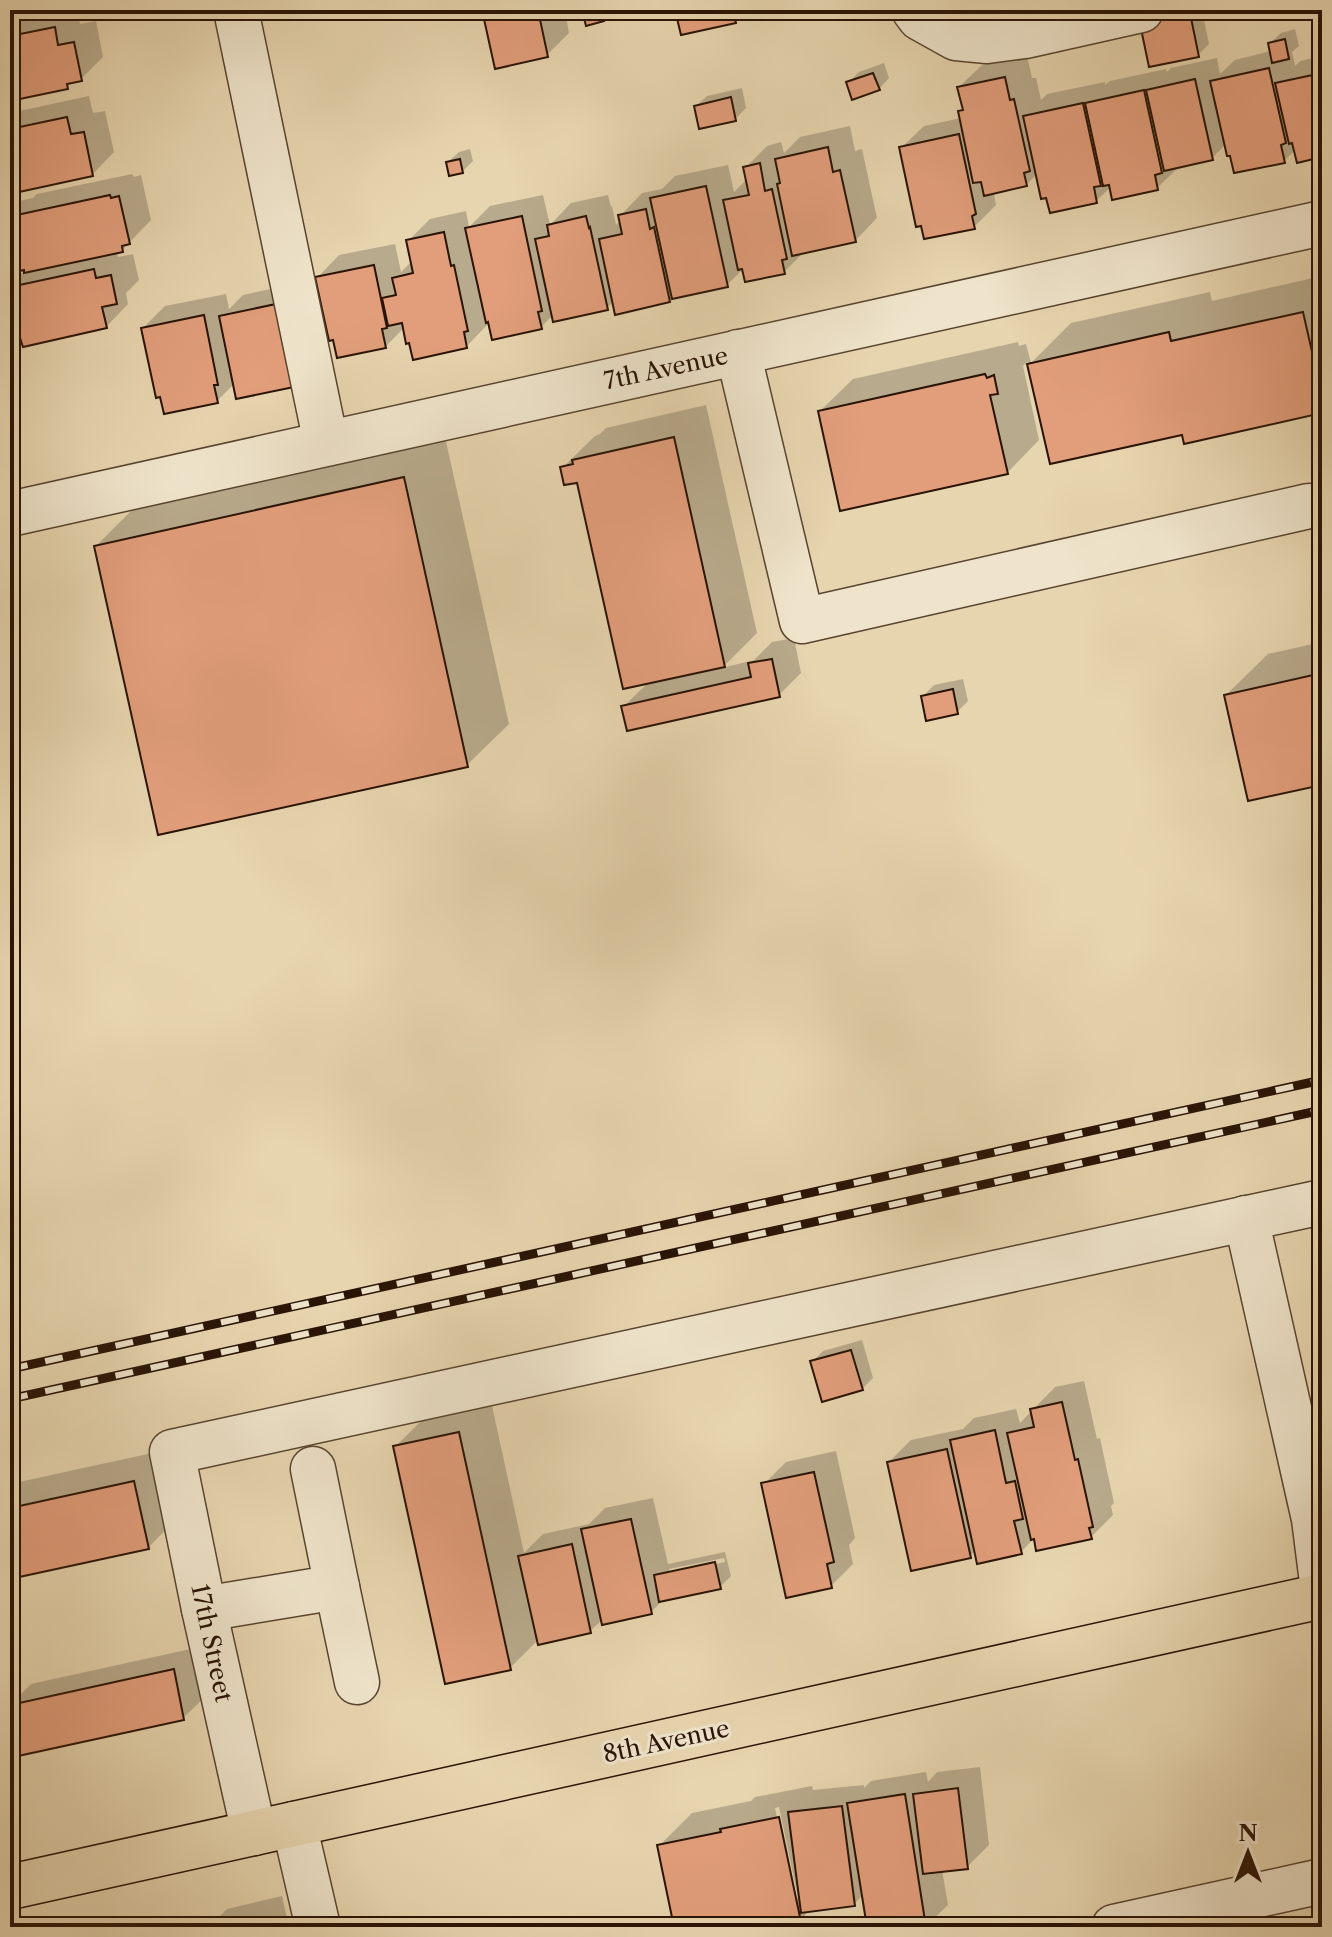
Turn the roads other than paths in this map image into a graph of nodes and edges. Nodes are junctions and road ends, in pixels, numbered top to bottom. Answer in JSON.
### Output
{"nodes":[{"id":1,"x":236,"y":10,"type":"edge"},
{"id":2,"x":914,"y":10,"type":"edge"},
{"id":3,"x":1141,"y":10,"type":"edge"},
{"id":4,"x":1322,"y":223,"type":"edge"},
{"id":5,"x":738,"y":352,"type":"junction"},
{"id":6,"x":326,"y":443,"type":"junction"},
{"id":7,"x":1309,"y":506,"type":"dead end"},
{"id":8,"x":10,"y":514,"type":"edge"},
{"id":9,"x":1322,"y":1202,"type":"edge"},
{"id":10,"x":1246,"y":1218,"type":"junction"},
{"id":11,"x":313,"y":1469,"type":"dead end"},
{"id":12,"x":1322,"y":1582,"type":"edge"},
{"id":13,"x":337,"y":1587,"type":"junction"},
{"id":14,"x":1322,"y":1596,"type":"edge"},
{"id":15,"x":204,"y":1609,"type":"junction"},
{"id":16,"x":357,"y":1682,"type":"dead end"},
{"id":17,"x":274,"y":1828,"type":"junction"},
{"id":18,"x":1322,"y":1881,"type":"edge"},
{"id":19,"x":10,"y":1887,"type":"edge"},
{"id":20,"x":318,"y":1927,"type":"edge"},
{"id":21,"x":1114,"y":1927,"type":"edge"}],
"edges":[{"from":1,"to":6,"type":"street"},
{"from":2,"to":3,"type":"street"},
{"from":4,"to":5,"type":"street","name":"7th Avenue"},
{"from":5,"to":6,"type":"street","name":"7th Avenue"},
{"from":5,"to":7,"type":"street"},
{"from":6,"to":8,"type":"street","name":"7th Avenue"},
{"from":9,"to":10,"type":"street"},
{"from":10,"to":12,"type":"street"},
{"from":10,"to":15,"type":"street","name":"17th Street"},
{"from":11,"to":13,"type":"street"},
{"from":13,"to":15,"type":"street"},
{"from":13,"to":16,"type":"street"},
{"from":14,"to":17,"type":"main road","name":"8th Avenue"},
{"from":15,"to":17,"type":"street","name":"17th Street"},
{"from":17,"to":19,"type":"main road","name":"8th Avenue"},
{"from":17,"to":20,"type":"street","name":"17th Street"},
{"from":18,"to":21,"type":"street"}]}
